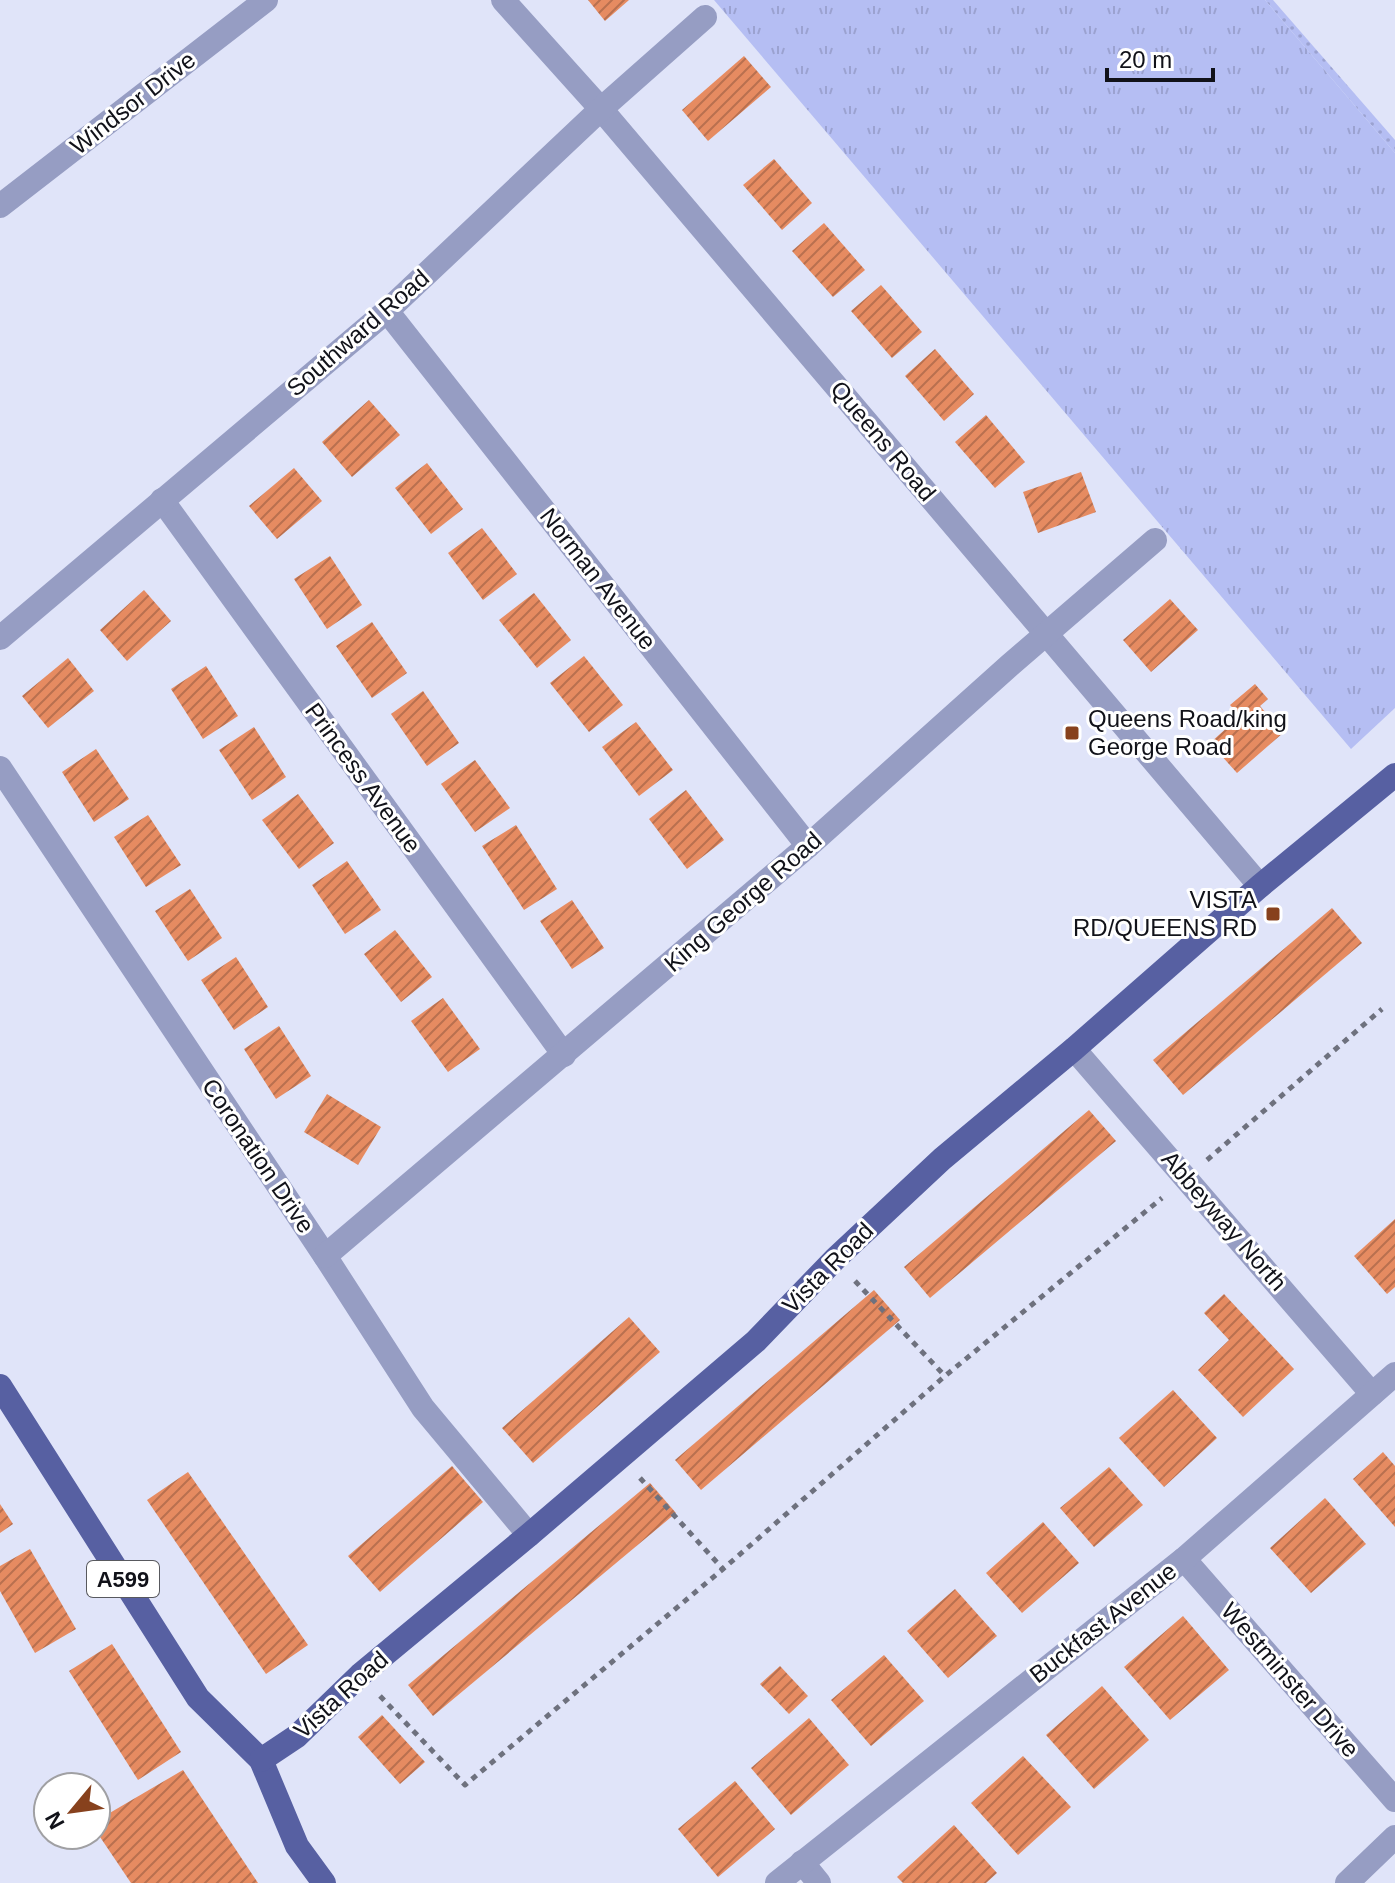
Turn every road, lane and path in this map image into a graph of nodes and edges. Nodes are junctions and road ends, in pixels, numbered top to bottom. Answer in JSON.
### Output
{"nodes":[{"id":1,"x":266,"y":0,"type":"edge"},
{"id":2,"x":503,"y":0,"type":"edge"},
{"id":3,"x":705,"y":17,"type":"dead end"},
{"id":4,"x":601,"y":109,"type":"junction"},
{"id":5,"x":0,"y":206,"type":"edge"},
{"id":6,"x":387,"y":311,"type":"junction"},
{"id":7,"x":162,"y":500,"type":"junction"},
{"id":8,"x":1155,"y":540,"type":"dead end"},
{"id":9,"x":1046,"y":634,"type":"junction"},
{"id":10,"x":0,"y":638,"type":"edge"},
{"id":11,"x":0,"y":768,"type":"edge"},
{"id":12,"x":1395,"y":775,"type":"edge"},
{"id":13,"x":808,"y":846,"type":"junction"},
{"id":14,"x":1260,"y":886,"type":"junction"},
{"id":15,"x":1382,"y":1009,"type":"dead end"},
{"id":16,"x":1074,"y":1049,"type":"junction"},
{"id":17,"x":564,"y":1055,"type":"junction"},
{"id":18,"x":1187,"y":1177,"type":"junction"},
{"id":19,"x":325,"y":1256,"type":"junction"},
{"id":20,"x":835,"y":1259,"type":"junction"},
{"id":21,"x":1395,"y":1374,"type":"edge"},
{"id":22,"x":945,"y":1376,"type":"junction"},
{"id":23,"x":0,"y":1386,"type":"edge"},
{"id":24,"x":1372,"y":1394,"type":"junction"},
{"id":25,"x":620,"y":1456,"type":"junction"},
{"id":26,"x":529,"y":1535,"type":"junction"},
{"id":27,"x":1184,"y":1559,"type":"junction"},
{"id":28,"x":723,"y":1569,"type":"junction"},
{"id":29,"x":360,"y":1675,"type":"junction"},
{"id":30,"x":261,"y":1760,"type":"junction"},
{"id":31,"x":1395,"y":1800,"type":"edge"},
{"id":32,"x":1395,"y":1837,"type":"edge"},
{"id":33,"x":802,"y":1862,"type":"junction"},
{"id":34,"x":324,"y":1883,"type":"edge"},
{"id":35,"x":777,"y":1883,"type":"edge"},
{"id":36,"x":819,"y":1883,"type":"edge"},
{"id":37,"x":1347,"y":1883,"type":"edge"}],
"edges":[{"from":1,"to":5,"type":"street","name":"Windsor Drive"},
{"from":2,"to":4,"type":"street","name":"Queens Road"},
{"from":3,"to":4,"type":"street","name":"Southward Road"},
{"from":4,"to":6,"type":"street","name":"Southward Road"},
{"from":4,"to":9,"type":"street","name":"Queens Road"},
{"from":6,"to":7,"type":"street","name":"Southward Road"},
{"from":6,"to":13,"type":"street","name":"Norman Avenue"},
{"from":7,"to":10,"type":"street","name":"Southward Road"},
{"from":7,"to":17,"type":"street","name":"Princess Avenue"},
{"from":8,"to":9,"type":"street","name":"King George Road"},
{"from":9,"to":13,"type":"street","name":"King George Road"},
{"from":9,"to":14,"type":"street","name":"Queens Road"},
{"from":11,"to":19,"type":"street","name":"Coronation Drive"},
{"from":12,"to":14,"type":"main road","name":"Vista Road"},
{"from":13,"to":17,"type":"street","name":"King George Road"},
{"from":14,"to":16,"type":"main road","name":"Vista Road"},
{"from":15,"to":18,"type":"path"},
{"from":16,"to":18,"type":"street","name":"Abbeyway North"},
{"from":16,"to":20,"type":"main road","name":"Vista Road"},
{"from":17,"to":19,"type":"street","name":"King George Road"},
{"from":18,"to":22,"type":"path"},
{"from":18,"to":24,"type":"street","name":"Abbeyway North"},
{"from":19,"to":26,"type":"street","name":"Coronation Drive"},
{"from":20,"to":22,"type":"path"},
{"from":20,"to":25,"type":"main road","name":"Vista Road"},
{"from":21,"to":24,"type":"street","name":"Buckfast Avenue"},
{"from":22,"to":28,"type":"path"},
{"from":23,"to":30,"type":"main road","number":"A599"},
{"from":24,"to":27,"type":"street","name":"Buckfast Avenue"},
{"from":25,"to":26,"type":"main road","name":"Vista Road"},
{"from":25,"to":28,"type":"path"},
{"from":26,"to":29,"type":"main road","name":"Vista Road"},
{"from":27,"to":31,"type":"street","name":"Westminster Drive"},
{"from":27,"to":33,"type":"street","name":"Buckfast Avenue"},
{"from":28,"to":29,"type":"path"},
{"from":29,"to":30,"type":"main road","name":"Vista Road"},
{"from":30,"to":34,"type":"main road","number":"A599"},
{"from":32,"to":37,"type":"street"},
{"from":33,"to":35,"type":"street","name":"Buckfast Avenue"},
{"from":33,"to":36,"type":"street"}]}
